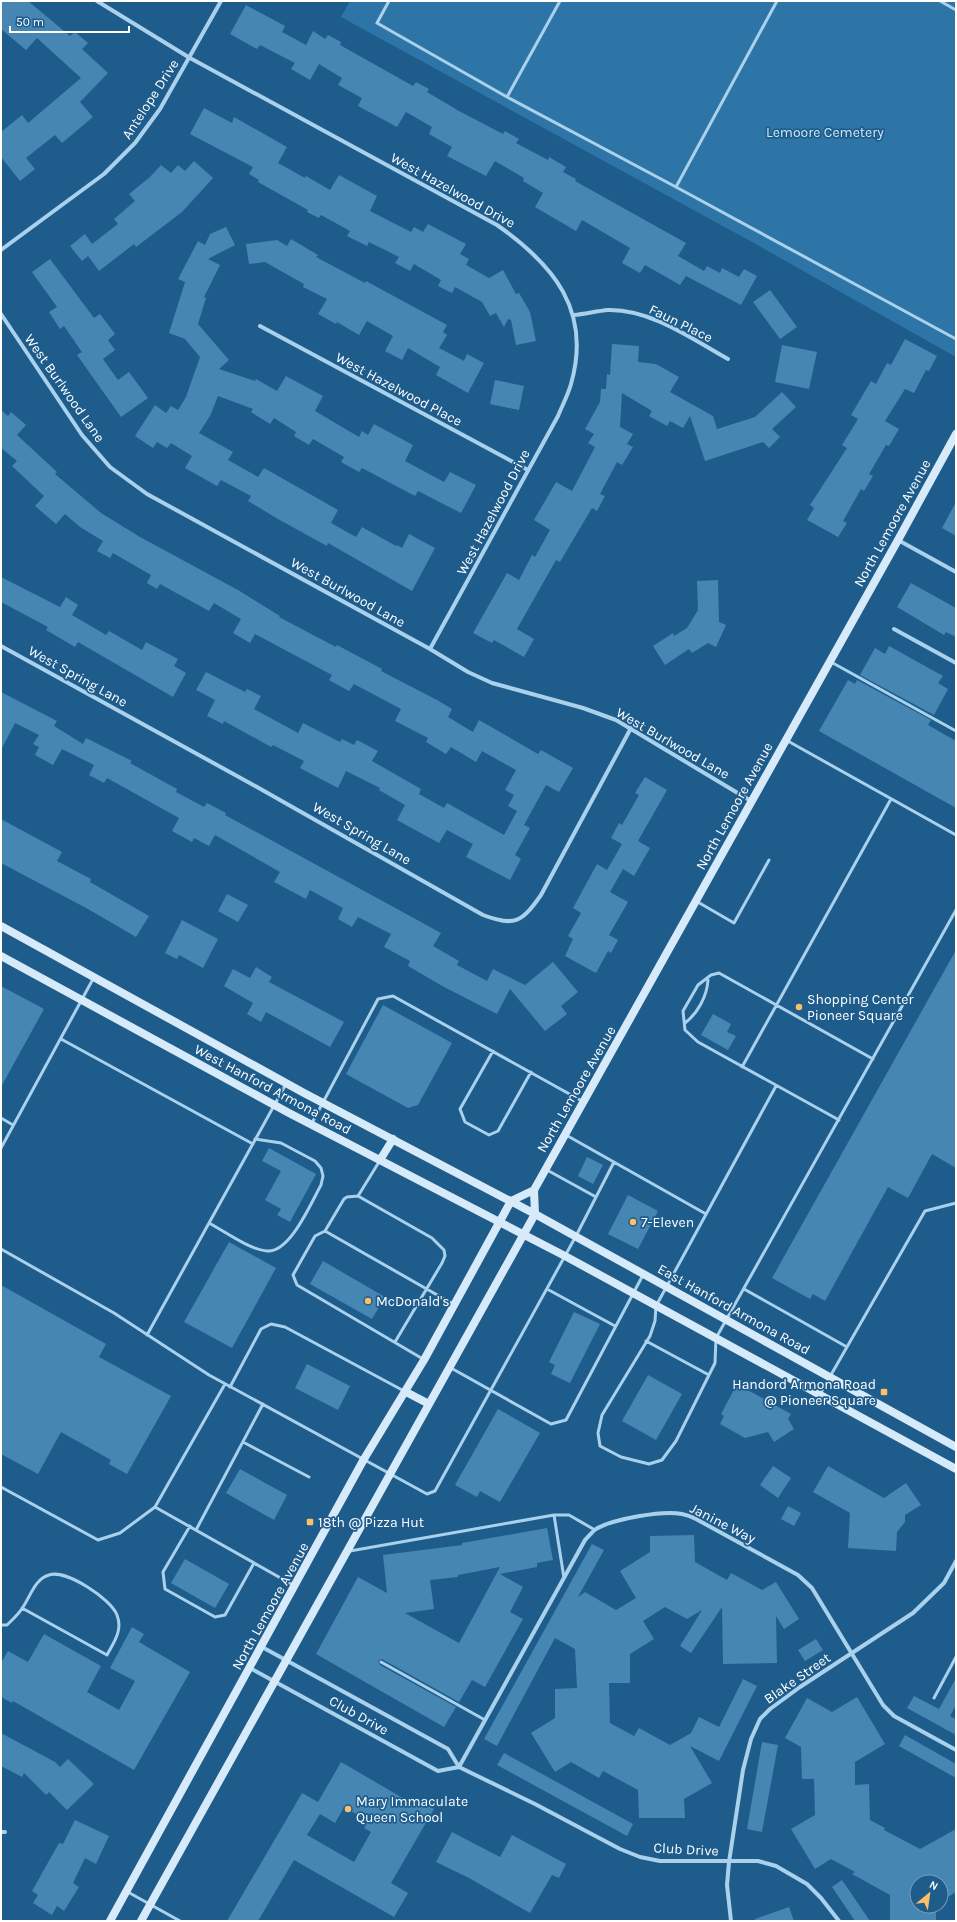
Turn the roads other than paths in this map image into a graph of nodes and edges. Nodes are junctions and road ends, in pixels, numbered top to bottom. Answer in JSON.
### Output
{"nodes":[{"id":1,"x":97,"y":1,"type":"edge"},
{"id":2,"x":221,"y":1,"type":"edge"},
{"id":3,"x":389,"y":1,"type":"edge"},
{"id":4,"x":560,"y":1,"type":"edge"},
{"id":5,"x":777,"y":1,"type":"edge"},
{"id":6,"x":940,"y":1,"type":"edge"},
{"id":7,"x":956,"y":10,"type":"edge"},
{"id":8,"x":190,"y":58,"type":"junction"},
{"id":9,"x":508,"y":97,"type":"junction"},
{"id":10,"x":676,"y":187,"type":"junction"},
{"id":11,"x":1,"y":250,"type":"edge"},
{"id":12,"x":1,"y":314,"type":"edge"},
{"id":13,"x":574,"y":315,"type":"junction"},
{"id":14,"x":260,"y":326,"type":"dead end"},
{"id":15,"x":956,"y":339,"type":"edge"},
{"id":16,"x":728,"y":359,"type":"dead end"},
{"id":17,"x":956,"y":434,"type":"edge"},
{"id":18,"x":528,"y":470,"type":"junction"},
{"id":19,"x":898,"y":540,"type":"junction"},
{"id":20,"x":956,"y":572,"type":"edge"},
{"id":21,"x":894,"y":629,"type":"dead end"},
{"id":22,"x":1,"y":646,"type":"edge"},
{"id":23,"x":430,"y":650,"type":"junction"},
{"id":24,"x":830,"y":662,"type":"junction"},
{"id":25,"x":956,"y":663,"type":"edge"},
{"id":26,"x":631,"y":728,"type":"junction"},
{"id":27,"x":956,"y":731,"type":"edge"},
{"id":28,"x":786,"y":740,"type":"junction"},
{"id":29,"x":891,"y":799,"type":"junction"},
{"id":30,"x":752,"y":801,"type":"junction"},
{"id":31,"x":956,"y":835,"type":"edge"},
{"id":32,"x":769,"y":860,"type":"dead end"},
{"id":33,"x":696,"y":901,"type":"junction"},
{"id":34,"x":956,"y":910,"type":"edge"},
{"id":35,"x":1,"y":926,"type":"edge"},
{"id":36,"x":1,"y":956,"type":"edge"},
{"id":37,"x":94,"y":977,"type":"junction"},
{"id":38,"x":708,"y":980,"type":"junction"},
{"id":39,"x":82,"y":1000,"type":"junction"},
{"id":40,"x":777,"y":1005,"type":"junction"},
{"id":41,"x":685,"y":1022,"type":"junction"},
{"id":42,"x":61,"y":1039,"type":"junction"},
{"id":43,"x":493,"y":1051,"type":"junction"},
{"id":44,"x":873,"y":1059,"type":"junction"},
{"id":45,"x":742,"y":1067,"type":"junction"},
{"id":46,"x":531,"y":1072,"type":"junction"},
{"id":47,"x":286,"y":1084,"type":"junction"},
{"id":48,"x":776,"y":1086,"type":"junction"},
{"id":49,"x":584,"y":1102,"type":"junction"},
{"id":50,"x":322,"y":1103,"type":"junction"},
{"id":51,"x":274,"y":1105,"type":"junction"},
{"id":52,"x":1,"y":1118,"type":"edge"},
{"id":53,"x":839,"y":1120,"type":"junction"},
{"id":54,"x":311,"y":1124,"type":"junction"},
{"id":55,"x":14,"y":1125,"type":"junction"},
{"id":56,"x":565,"y":1135,"type":"junction"},
{"id":57,"x":255,"y":1139,"type":"junction"},
{"id":58,"x":393,"y":1139,"type":"junction"},
{"id":59,"x":253,"y":1144,"type":"junction"},
{"id":60,"x":1,"y":1148,"type":"edge"},
{"id":61,"x":380,"y":1160,"type":"junction"},
{"id":62,"x":614,"y":1162,"type":"junction"},
{"id":63,"x":545,"y":1169,"type":"junction"},
{"id":64,"x":534,"y":1190,"type":"junction"},
{"id":65,"x":499,"y":1194,"type":"joint"},
{"id":66,"x":358,"y":1196,"type":"junction"},
{"id":67,"x":596,"y":1197,"type":"junction"},
{"id":68,"x":511,"y":1201,"type":"junction"},
{"id":69,"x":956,"y":1203,"type":"edge"},
{"id":70,"x":535,"y":1214,"type":"junction"},
{"id":71,"x":706,"y":1214,"type":"junction"},
{"id":72,"x":500,"y":1222,"type":"junction"},
{"id":73,"x":209,"y":1223,"type":"junction"},
{"id":74,"x":325,"y":1231,"type":"junction"},
{"id":75,"x":524,"y":1235,"type":"junction"},
{"id":76,"x":576,"y":1236,"type":"junction"},
{"id":77,"x":1,"y":1249,"type":"edge"},
{"id":78,"x":565,"y":1256,"type":"junction"},
{"id":79,"x":644,"y":1274,"type":"junction"},
{"id":80,"x":666,"y":1286,"type":"junction"},
{"id":81,"x":426,"y":1288,"type":"junction"},
{"id":82,"x":547,"y":1289,"type":"junction"},
{"id":83,"x":744,"y":1289,"type":"junction"},
{"id":84,"x":633,"y":1293,"type":"junction"},
{"id":85,"x":455,"y":1304,"type":"junction"},
{"id":86,"x":656,"y":1306,"type":"junction"},
{"id":87,"x":727,"y":1320,"type":"junction"},
{"id":88,"x":615,"y":1326,"type":"junction"},
{"id":89,"x":147,"y":1335,"type":"junction"},
{"id":90,"x":716,"y":1338,"type":"junction"},
{"id":91,"x":646,"y":1341,"type":"junction"},
{"id":92,"x":394,"y":1342,"type":"junction"},
{"id":93,"x":847,"y":1347,"type":"junction"},
{"id":94,"x":424,"y":1360,"type":"junction"},
{"id":95,"x":450,"y":1367,"type":"junction"},
{"id":96,"x":709,"y":1375,"type":"junction"},
{"id":97,"x":829,"y":1377,"type":"junction"},
{"id":98,"x":225,"y":1384,"type":"junction"},
{"id":99,"x":230,"y":1387,"type":"junction"},
{"id":100,"x":490,"y":1390,"type":"junction"},
{"id":101,"x":406,"y":1392,"type":"junction"},
{"id":102,"x":820,"y":1394,"type":"junction"},
{"id":103,"x":263,"y":1404,"type":"junction"},
{"id":104,"x":429,"y":1404,"type":"junction"},
{"id":105,"x":243,"y":1442,"type":"junction"},
{"id":106,"x":956,"y":1447,"type":"edge"},
{"id":107,"x":364,"y":1459,"type":"junction"},
{"id":108,"x":956,"y":1469,"type":"edge"},
{"id":109,"x":390,"y":1473,"type":"junction"},
{"id":110,"x":309,"y":1477,"type":"dead end"},
{"id":111,"x":1,"y":1487,"type":"edge"},
{"id":112,"x":155,"y":1507,"type":"junction"},
{"id":113,"x":554,"y":1515,"type":"junction"},
{"id":114,"x":190,"y":1526,"type":"junction"},
{"id":115,"x":196,"y":1530,"type":"junction"},
{"id":116,"x":595,"y":1530,"type":"junction"},
{"id":117,"x":348,"y":1551,"type":"junction"},
{"id":118,"x":956,"y":1561,"type":"edge"},
{"id":119,"x":254,"y":1563,"type":"junction"},
{"id":120,"x":564,"y":1578,"type":"junction"},
{"id":121,"x":296,"y":1586,"type":"junction"},
{"id":122,"x":22,"y":1608,"type":"junction"},
{"id":123,"x":1,"y":1625,"type":"edge"},
{"id":124,"x":262,"y":1647,"type":"junction"},
{"id":125,"x":852,"y":1654,"type":"junction"},
{"id":126,"x":956,"y":1657,"type":"edge"},
{"id":127,"x":286,"y":1661,"type":"junction"},
{"id":128,"x":381,"y":1662,"type":"dead end"},
{"id":129,"x":250,"y":1668,"type":"junction"},
{"id":130,"x":275,"y":1681,"type":"junction"},
{"id":131,"x":934,"y":1698,"type":"dead end"},
{"id":132,"x":485,"y":1720,"type":"junction"},
{"id":133,"x":956,"y":1750,"type":"edge"},
{"id":134,"x":459,"y":1767,"type":"junction"},
{"id":135,"x":729,"y":1862,"type":"junction"},
{"id":136,"x":126,"y":1891,"type":"junction"},
{"id":137,"x":150,"y":1905,"type":"junction"},
{"id":138,"x":110,"y":1921,"type":"edge"},
{"id":139,"x":141,"y":1921,"type":"edge"},
{"id":140,"x":180,"y":1921,"type":"edge"},
{"id":141,"x":731,"y":1921,"type":"edge"},
{"id":142,"x":839,"y":1921,"type":"edge"}],
"edges":[{"from":1,"to":8,"type":"street","name":"West Hazelwood Drive"},
{"from":2,"to":8,"type":"street","name":"Antelope Drive"},
{"from":3,"to":9,"type":"lane"},
{"from":4,"to":9,"type":"lane"},
{"from":5,"to":10,"type":"lane"},
{"from":6,"to":7,"type":"lane"},
{"from":8,"to":11,"type":"street","name":"Antelope Drive"},
{"from":8,"to":13,"type":"street","name":"West Hazelwood Drive"},
{"from":9,"to":10,"type":"lane"},
{"from":10,"to":15,"type":"lane"},
{"from":12,"to":23,"type":"street","name":"West Burlwood Lane"},
{"from":13,"to":16,"type":"street","name":"Faun Place"},
{"from":13,"to":18,"type":"street","name":"West Hazelwood Drive"},
{"from":14,"to":18,"type":"street","name":"West Hazelwood Place"},
{"from":17,"to":19,"type":"main road","name":"North Lemoore Avenue"},
{"from":18,"to":23,"type":"street","name":"West Hazelwood Drive"},
{"from":19,"to":20,"type":"street"},
{"from":19,"to":24,"type":"main road","name":"North Lemoore Avenue"},
{"from":21,"to":25,"type":"street"},
{"from":22,"to":26,"type":"street","name":"West Spring Lane"},
{"from":23,"to":26,"type":"street","name":"West Burlwood Lane"},
{"from":24,"to":27,"type":"lane"},
{"from":24,"to":28,"type":"main road","name":"North Lemoore Avenue"},
{"from":26,"to":30,"type":"street","name":"West Burlwood Lane"},
{"from":28,"to":29,"type":"lane"},
{"from":28,"to":30,"type":"main road","name":"North Lemoore Avenue"},
{"from":29,"to":31,"type":"lane"},
{"from":29,"to":40,"type":"lane"},
{"from":30,"to":33,"type":"main road","name":"North Lemoore Avenue"},
{"from":32,"to":33,"type":"lane"},
{"from":33,"to":49,"type":"main road","name":"North Lemoore Avenue"},
{"from":34,"to":44,"type":"lane"},
{"from":35,"to":37,"type":"main road","name":"West Hanford Armona Road"},
{"from":36,"to":39,"type":"main road","name":"West Hanford Armona Road"},
{"from":37,"to":39,"type":"lane"},
{"from":37,"to":47,"type":"main road","name":"West Hanford Armona Road"},
{"from":38,"to":40,"type":"lane"},
{"from":38,"to":41,"type":"lane"},
{"from":38,"to":41,"type":"lane"},
{"from":39,"to":42,"type":"lane"},
{"from":39,"to":51,"type":"main road","name":"West Hanford Armona Road"},
{"from":40,"to":44,"type":"lane"},
{"from":40,"to":45,"type":"lane"},
{"from":41,"to":45,"type":"lane"},
{"from":42,"to":55,"type":"lane"},
{"from":42,"to":59,"type":"lane"},
{"from":43,"to":46,"type":"lane"},
{"from":43,"to":46,"type":"lane"},
{"from":43,"to":50,"type":"lane"},
{"from":44,"to":53,"type":"lane"},
{"from":45,"to":48,"type":"lane"},
{"from":46,"to":49,"type":"lane"},
{"from":47,"to":50,"type":"main road","name":"West Hanford Armona Road"},
{"from":47,"to":51,"type":"lane"},
{"from":48,"to":53,"type":"lane"},
{"from":48,"to":71,"type":"lane"},
{"from":49,"to":56,"type":"main road","name":"North Lemoore Avenue"},
{"from":50,"to":54,"type":"lane"},
{"from":50,"to":58,"type":"main road","name":"West Hanford Armona Road"},
{"from":51,"to":54,"type":"main road","name":"West Hanford Armona Road"},
{"from":51,"to":57,"type":"lane"},
{"from":52,"to":55,"type":"lane"},
{"from":53,"to":83,"type":"lane"},
{"from":54,"to":61,"type":"main road","name":"West Hanford Armona Road"},
{"from":55,"to":60,"type":"lane"},
{"from":56,"to":62,"type":"lane"},
{"from":56,"to":63,"type":"main road","name":"North Lemoore Avenue"},
{"from":57,"to":59,"type":"lane"},
{"from":57,"to":73,"type":"lane"},
{"from":58,"to":61,"type":"main road"},
{"from":58,"to":65,"type":"main road","name":"West Hanford Armona Road"},
{"from":59,"to":73,"type":"lane"},
{"from":61,"to":66,"type":"lane"},
{"from":61,"to":72,"type":"main road","name":"West Hanford Armona Road"},
{"from":62,"to":67,"type":"lane"},
{"from":62,"to":71,"type":"lane"},
{"from":63,"to":64,"type":"main road","name":"North Lemoore Avenue"},
{"from":63,"to":67,"type":"lane"},
{"from":64,"to":68,"type":"main road"},
{"from":64,"to":70,"type":"main road"},
{"from":65,"to":68,"type":"main road","name":"East Hanford Armona Road"},
{"from":66,"to":74,"type":"lane"},
{"from":66,"to":81,"type":"lane"},
{"from":67,"to":76,"type":"lane"},
{"from":68,"to":70,"type":"main road","name":"East Hanford Armona Road"},
{"from":68,"to":72,"type":"main road","name":"North Lemoore Avenue"},
{"from":69,"to":93,"type":"lane"},
{"from":70,"to":75,"type":"main road"},
{"from":70,"to":76,"type":"main road","name":"East Hanford Armona Road"},
{"from":71,"to":80,"type":"lane"},
{"from":72,"to":75,"type":"main road","name":"West Hanford Armona Road"},
{"from":72,"to":85,"type":"main road","name":"North Lemoore Avenue"},
{"from":73,"to":89,"type":"lane"},
{"from":74,"to":81,"type":"lane"},
{"from":74,"to":92,"type":"lane"},
{"from":75,"to":78,"type":"main road","name":"West Hanford Armona Road"},
{"from":75,"to":95,"type":"main road"},
{"from":76,"to":78,"type":"lane"},
{"from":76,"to":79,"type":"main road","name":"East Hanford Armona Road"},
{"from":77,"to":89,"type":"lane"},
{"from":78,"to":82,"type":"lane"},
{"from":78,"to":84,"type":"main road"},
{"from":79,"to":80,"type":"main road","name":"East Hanford Armona Road"},
{"from":79,"to":84,"type":"lane"},
{"from":80,"to":86,"type":"lane"},
{"from":80,"to":87,"type":"main road","name":"East Hanford Armona Road"},
{"from":81,"to":85,"type":"lane"},
{"from":81,"to":92,"type":"lane"},
{"from":82,"to":88,"type":"lane"},
{"from":82,"to":100,"type":"lane"},
{"from":83,"to":87,"type":"lane"},
{"from":83,"to":93,"type":"lane"},
{"from":84,"to":86,"type":"main road"},
{"from":84,"to":88,"type":"lane"},
{"from":85,"to":94,"type":"main road","name":"North Lemoore Avenue"},
{"from":86,"to":90,"type":"main road"},
{"from":86,"to":91,"type":"lane"},
{"from":87,"to":90,"type":"lane"},
{"from":87,"to":97,"type":"main road","name":"East Hanford Armona Road"},
{"from":88,"to":100,"type":"lane"},
{"from":89,"to":98,"type":"lane"},
{"from":90,"to":96,"type":"lane"},
{"from":90,"to":102,"type":"main road"},
{"from":91,"to":96,"type":"lane"},
{"from":91,"to":96,"type":"lane"},
{"from":92,"to":94,"type":"lane"},
{"from":93,"to":97,"type":"lane"},
{"from":94,"to":101,"type":"main road","name":"North Lemoore Avenue"},
{"from":95,"to":100,"type":"lane"},
{"from":95,"to":104,"type":"main road"},
{"from":97,"to":102,"type":"lane"},
{"from":97,"to":106,"type":"main road","name":"East Hanford Armona Road"},
{"from":98,"to":99,"type":"lane"},
{"from":98,"to":112,"type":"lane"},
{"from":99,"to":101,"type":"lane"},
{"from":99,"to":103,"type":"lane"},
{"from":100,"to":109,"type":"lane"},
{"from":101,"to":104,"type":"main road"},
{"from":101,"to":107,"type":"main road","name":"North Lemoore Avenue"},
{"from":102,"to":108,"type":"main road"},
{"from":103,"to":105,"type":"lane"},
{"from":103,"to":107,"type":"lane"},
{"from":104,"to":109,"type":"main road"},
{"from":105,"to":110,"type":"lane"},
{"from":105,"to":115,"type":"lane"},
{"from":107,"to":109,"type":"lane"},
{"from":107,"to":121,"type":"main road","name":"North Lemoore Avenue"},
{"from":109,"to":117,"type":"main road"},
{"from":111,"to":112,"type":"lane"},
{"from":112,"to":114,"type":"lane"},
{"from":113,"to":116,"type":"lane"},
{"from":113,"to":117,"type":"lane"},
{"from":113,"to":120,"type":"lane"},
{"from":114,"to":115,"type":"lane"},
{"from":114,"to":119,"type":"lane"},
{"from":115,"to":119,"type":"lane"},
{"from":116,"to":120,"type":"street","name":"Janine Way"},
{"from":116,"to":125,"type":"street","name":"Janine Way"},
{"from":117,"to":127,"type":"main road"},
{"from":118,"to":125,"type":"street","name":"Blake Street"},
{"from":119,"to":121,"type":"lane"},
{"from":120,"to":132,"type":"street","name":"Janine Way"},
{"from":121,"to":124,"type":"main road","name":"North Lemoore Avenue"},
{"from":122,"to":122,"type":"lane"},
{"from":122,"to":123,"type":"lane"},
{"from":124,"to":127,"type":"street","name":"Club Drive"},
{"from":124,"to":129,"type":"main road","name":"North Lemoore Avenue"},
{"from":125,"to":133,"type":"street","name":"Janine Way"},
{"from":125,"to":135,"type":"street","name":"Blake Street"},
{"from":126,"to":131,"type":"lane"},
{"from":127,"to":130,"type":"main road"},
{"from":127,"to":134,"type":"street","name":"Club Drive"},
{"from":128,"to":132,"type":"lane"},
{"from":129,"to":130,"type":"street","name":"Club Drive"},
{"from":129,"to":136,"type":"main road","name":"North Lemoore Avenue"},
{"from":130,"to":134,"type":"street","name":"Club Drive"},
{"from":130,"to":137,"type":"main road"},
{"from":132,"to":134,"type":"street","name":"Janine Way"},
{"from":134,"to":135,"type":"street","name":"Club Drive"},
{"from":135,"to":141,"type":"street","name":"Blake Street"},
{"from":135,"to":142,"type":"street","name":"Club Drive"},
{"from":136,"to":137,"type":"lane"},
{"from":136,"to":138,"type":"main road","name":"North Lemoore Avenue"},
{"from":137,"to":139,"type":"main road"},
{"from":137,"to":140,"type":"lane"}]}
